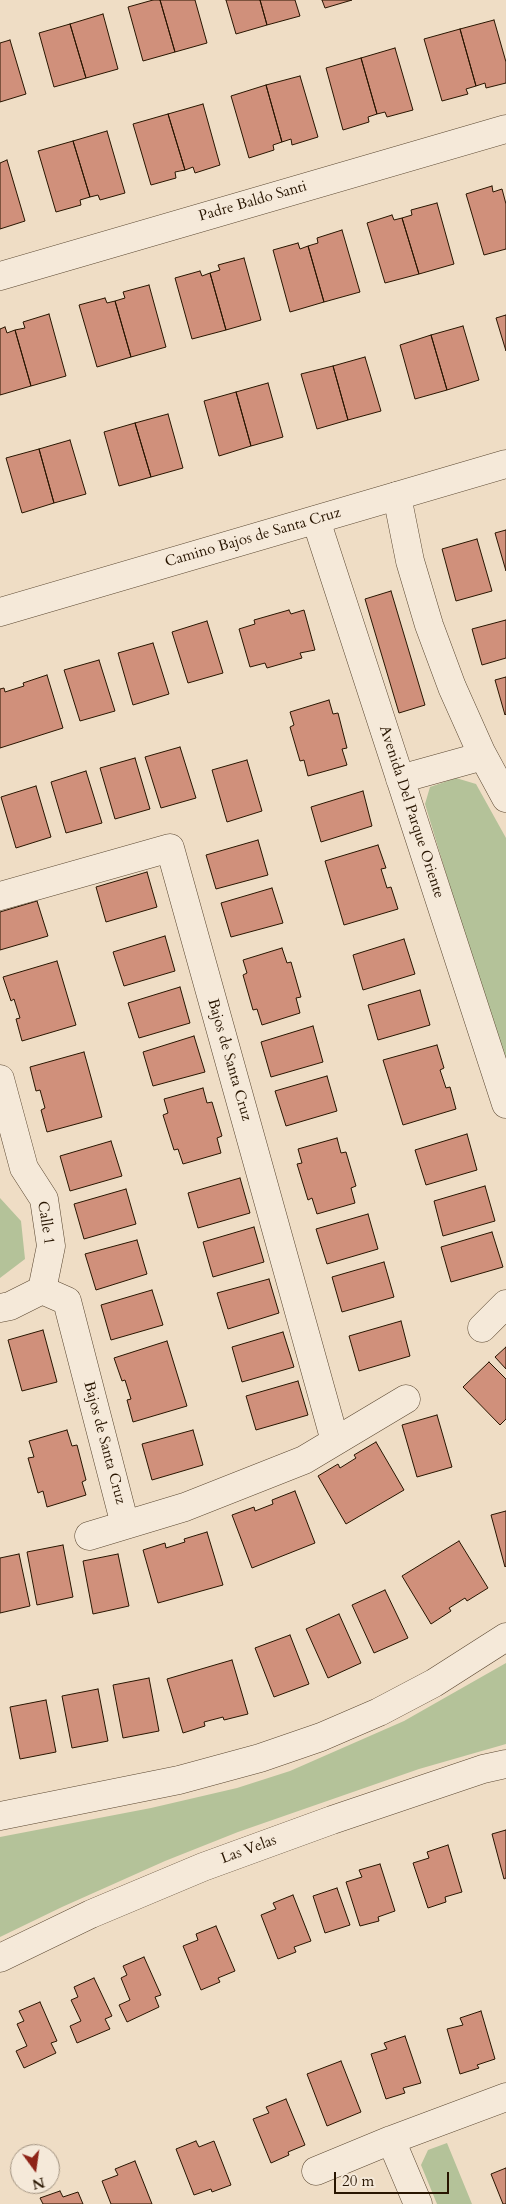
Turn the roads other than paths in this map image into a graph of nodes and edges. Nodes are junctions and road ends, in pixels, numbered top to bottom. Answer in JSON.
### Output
{"nodes":[{"id":1,"x":506,"y":129,"type":"edge"},
{"id":2,"x":0,"y":276,"type":"edge"},
{"id":3,"x":506,"y":464,"type":"edge"},
{"id":4,"x":397,"y":496,"type":"junction"},
{"id":5,"x":316,"y":520,"type":"junction"},
{"id":6,"x":0,"y":612,"type":"edge"},
{"id":7,"x":483,"y":756,"type":"junction"},
{"id":8,"x":400,"y":779,"type":"junction"},
{"id":9,"x":506,"y":798,"type":"edge"},
{"id":10,"x":0,"y":896,"type":"edge"},
{"id":11,"x":0,"y":1079,"type":"edge"},
{"id":12,"x":506,"y":1104,"type":"edge"},
{"id":13,"x":12,"y":1167,"type":"edge"},
{"id":14,"x":42,"y":1290,"type":"junction"},
{"id":15,"x":506,"y":1304,"type":"edge"},
{"id":16,"x":0,"y":1308,"type":"edge"},
{"id":17,"x":482,"y":1328,"type":"dead end"},
{"id":18,"x":406,"y":1399,"type":"dead end"},
{"id":19,"x":335,"y":1442,"type":"junction"},
{"id":20,"x":125,"y":1525,"type":"junction"},
{"id":21,"x":89,"y":1536,"type":"dead end"},
{"id":22,"x":506,"y":1637,"type":"edge"},
{"id":23,"x":506,"y":1764,"type":"edge"},
{"id":24,"x":0,"y":1816,"type":"edge"},
{"id":25,"x":0,"y":1958,"type":"edge"},
{"id":26,"x":506,"y":2097,"type":"edge"},
{"id":27,"x":391,"y":2140,"type":"junction"},
{"id":28,"x":316,"y":2171,"type":"dead end"},
{"id":29,"x":418,"y":2204,"type":"edge"}],
"edges":[{"from":1,"to":2,"type":"street","name":"Padre Baldo Santi"},
{"from":3,"to":4,"type":"street","name":"Camino Bajos de Santa Cruz"},
{"from":4,"to":5,"type":"street","name":"Camino Bajos de Santa Cruz"},
{"from":4,"to":7,"type":"street"},
{"from":5,"to":6,"type":"street","name":"Camino Bajos de Santa Cruz"},
{"from":5,"to":8,"type":"street","name":"Avenida Del Parque Oriente"},
{"from":7,"to":8,"type":"street"},
{"from":7,"to":9,"type":"street"},
{"from":8,"to":12,"type":"street","name":"Avenida Del Parque Oriente"},
{"from":10,"to":19,"type":"street","name":"Bajos de Santa Cruz"},
{"from":11,"to":13,"type":"street"},
{"from":13,"to":14,"type":"street","name":"Calle 1"},
{"from":14,"to":16,"type":"street"},
{"from":14,"to":20,"type":"street","name":"Bajos de Santa Cruz"},
{"from":15,"to":17,"type":"street"},
{"from":18,"to":19,"type":"street","name":"Bajos de Santa Cruz"},
{"from":19,"to":20,"type":"street","name":"Bajos de Santa Cruz"},
{"from":20,"to":21,"type":"street","name":"Bajos de Santa Cruz"},
{"from":22,"to":24,"type":"street"},
{"from":23,"to":25,"type":"street","name":"Las Velas"},
{"from":26,"to":27,"type":"street"},
{"from":27,"to":28,"type":"street"},
{"from":27,"to":29,"type":"street"}]}
